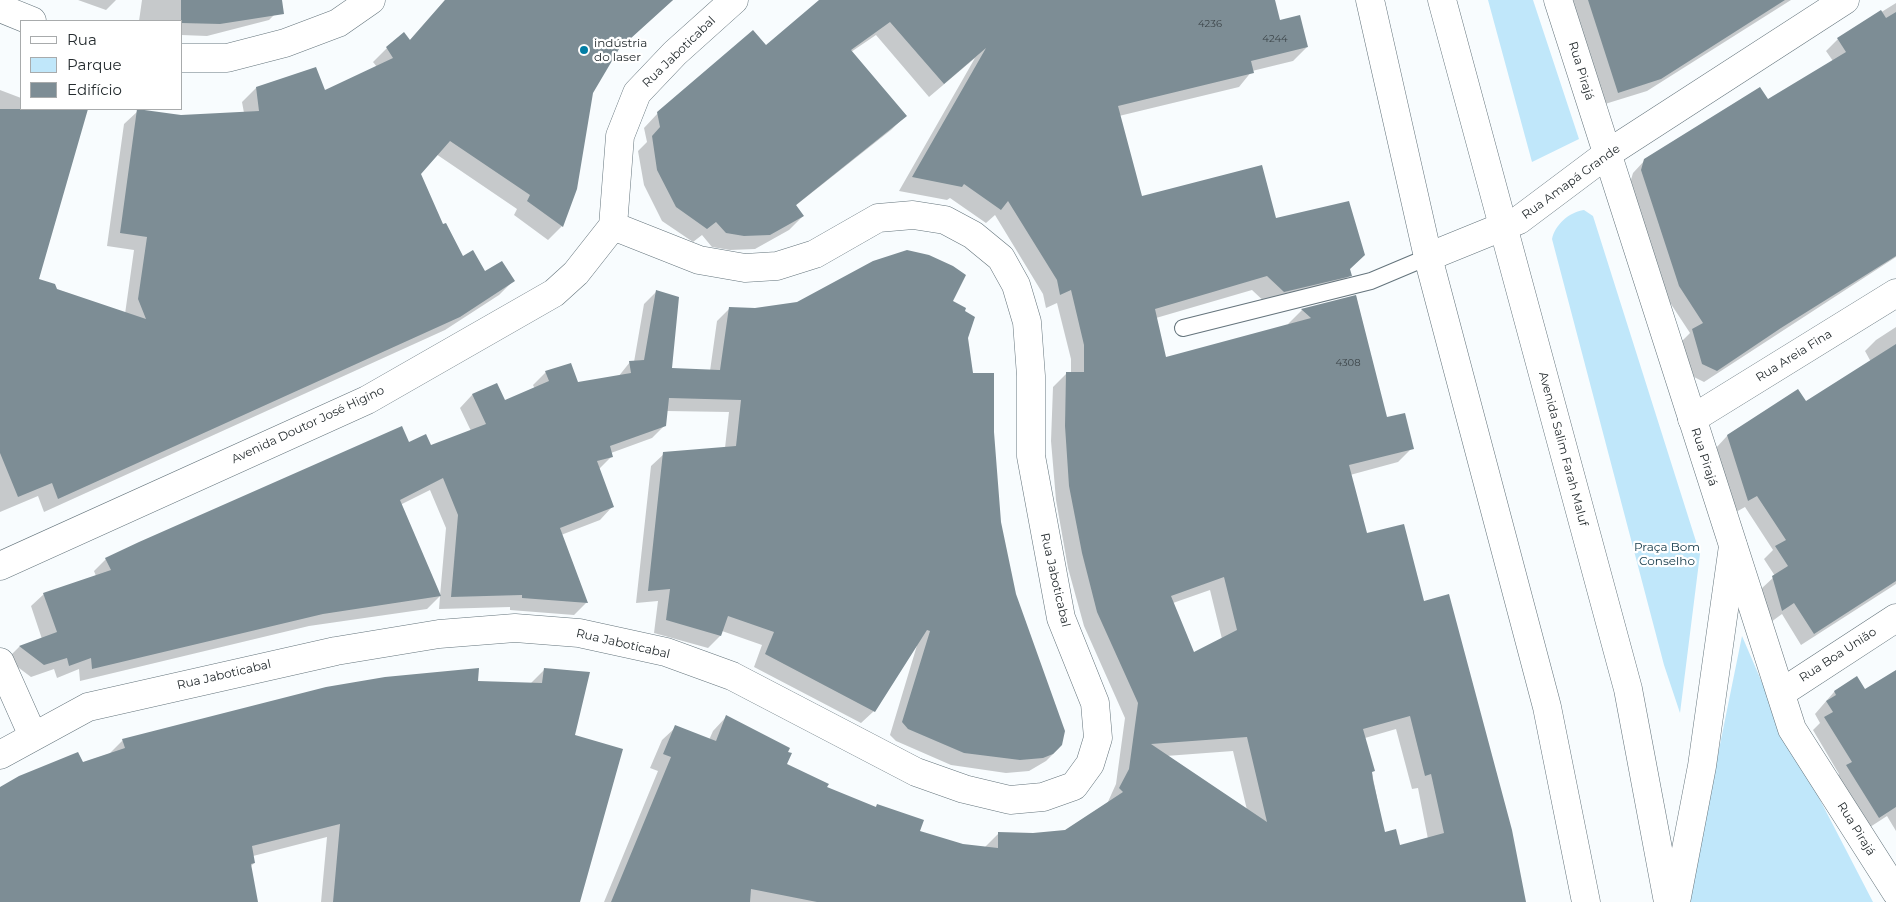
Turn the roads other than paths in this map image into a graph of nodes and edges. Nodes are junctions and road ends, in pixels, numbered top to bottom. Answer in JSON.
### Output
{"nodes":[{"id":1,"x":371,"y":0,"type":"edge"},
{"id":2,"x":734,"y":0,"type":"edge"},
{"id":3,"x":1370,"y":0,"type":"edge"},
{"id":4,"x":1442,"y":0,"type":"edge"},
{"id":5,"x":1558,"y":0,"type":"edge"},
{"id":6,"x":1845,"y":0,"type":"edge"},
{"id":7,"x":0,"y":8,"type":"edge"},
{"id":8,"x":30,"y":20,"type":"edge"},
{"id":9,"x":182,"y":58,"type":"edge"},
{"id":10,"x":1607,"y":154,"type":"junction"},
{"id":11,"x":613,"y":226,"type":"junction"},
{"id":12,"x":1504,"y":227,"type":"junction"},
{"id":13,"x":1428,"y":257,"type":"junction"},
{"id":14,"x":1896,"y":292,"type":"edge"},
{"id":15,"x":1183,"y":328,"type":"dead end"},
{"id":16,"x":1692,"y":419,"type":"junction"},
{"id":17,"x":1733,"y":546,"type":"junction"},
{"id":18,"x":0,"y":566,"type":"edge"},
{"id":19,"x":1896,"y":618,"type":"edge"},
{"id":20,"x":0,"y":662,"type":"edge"},
{"id":21,"x":1781,"y":693,"type":"junction"},
{"id":22,"x":33,"y":736,"type":"junction"},
{"id":23,"x":0,"y":755,"type":"edge"},
{"id":24,"x":1896,"y":892,"type":"edge"},
{"id":25,"x":1586,"y":902,"type":"edge"},
{"id":26,"x":1668,"y":902,"type":"edge"},
{"id":27,"x":1676,"y":902,"type":"edge"}],
"edges":[{"from":1,"to":9,"type":"main road"},
{"from":2,"to":11,"type":"main road","name":"Rua Jaboticabal"},
{"from":3,"to":13,"type":"main road"},
{"from":4,"to":12,"type":"main road","name":"Avenida Salim Farah Maluf"},
{"from":5,"to":10,"type":"main road","name":"Rua Pirajá"},
{"from":6,"to":10,"type":"main road","name":"Rua Amapá Grande"},
{"from":7,"to":8,"type":"main road"},
{"from":10,"to":12,"type":"main road","name":"Rua Amapá Grande"},
{"from":10,"to":16,"type":"main road","name":"Rua Pirajá"},
{"from":11,"to":18,"type":"main road","name":"Avenida Doutor José Higino"},
{"from":11,"to":22,"type":"main road","name":"Rua Jaboticabal"},
{"from":12,"to":13,"type":"main road","name":"Rua Amapá Grande"},
{"from":12,"to":26,"type":"main road","name":"Avenida Salim Farah Maluf"},
{"from":13,"to":15,"type":"lane","name":"Rua Amapá Grande"},
{"from":13,"to":25,"type":"main road"},
{"from":14,"to":16,"type":"main road","name":"Rua Areia Fina"},
{"from":16,"to":17,"type":"main road","name":"Rua Pirajá"},
{"from":17,"to":21,"type":"main road","name":"Rua Pirajá"},
{"from":17,"to":27,"type":"main road"},
{"from":19,"to":21,"type":"main road","name":"Rua Boa União"},
{"from":20,"to":22,"type":"main road"},
{"from":21,"to":24,"type":"main road","name":"Rua Pirajá"},
{"from":22,"to":23,"type":"main road","name":"Rua Jaboticabal"}]}
